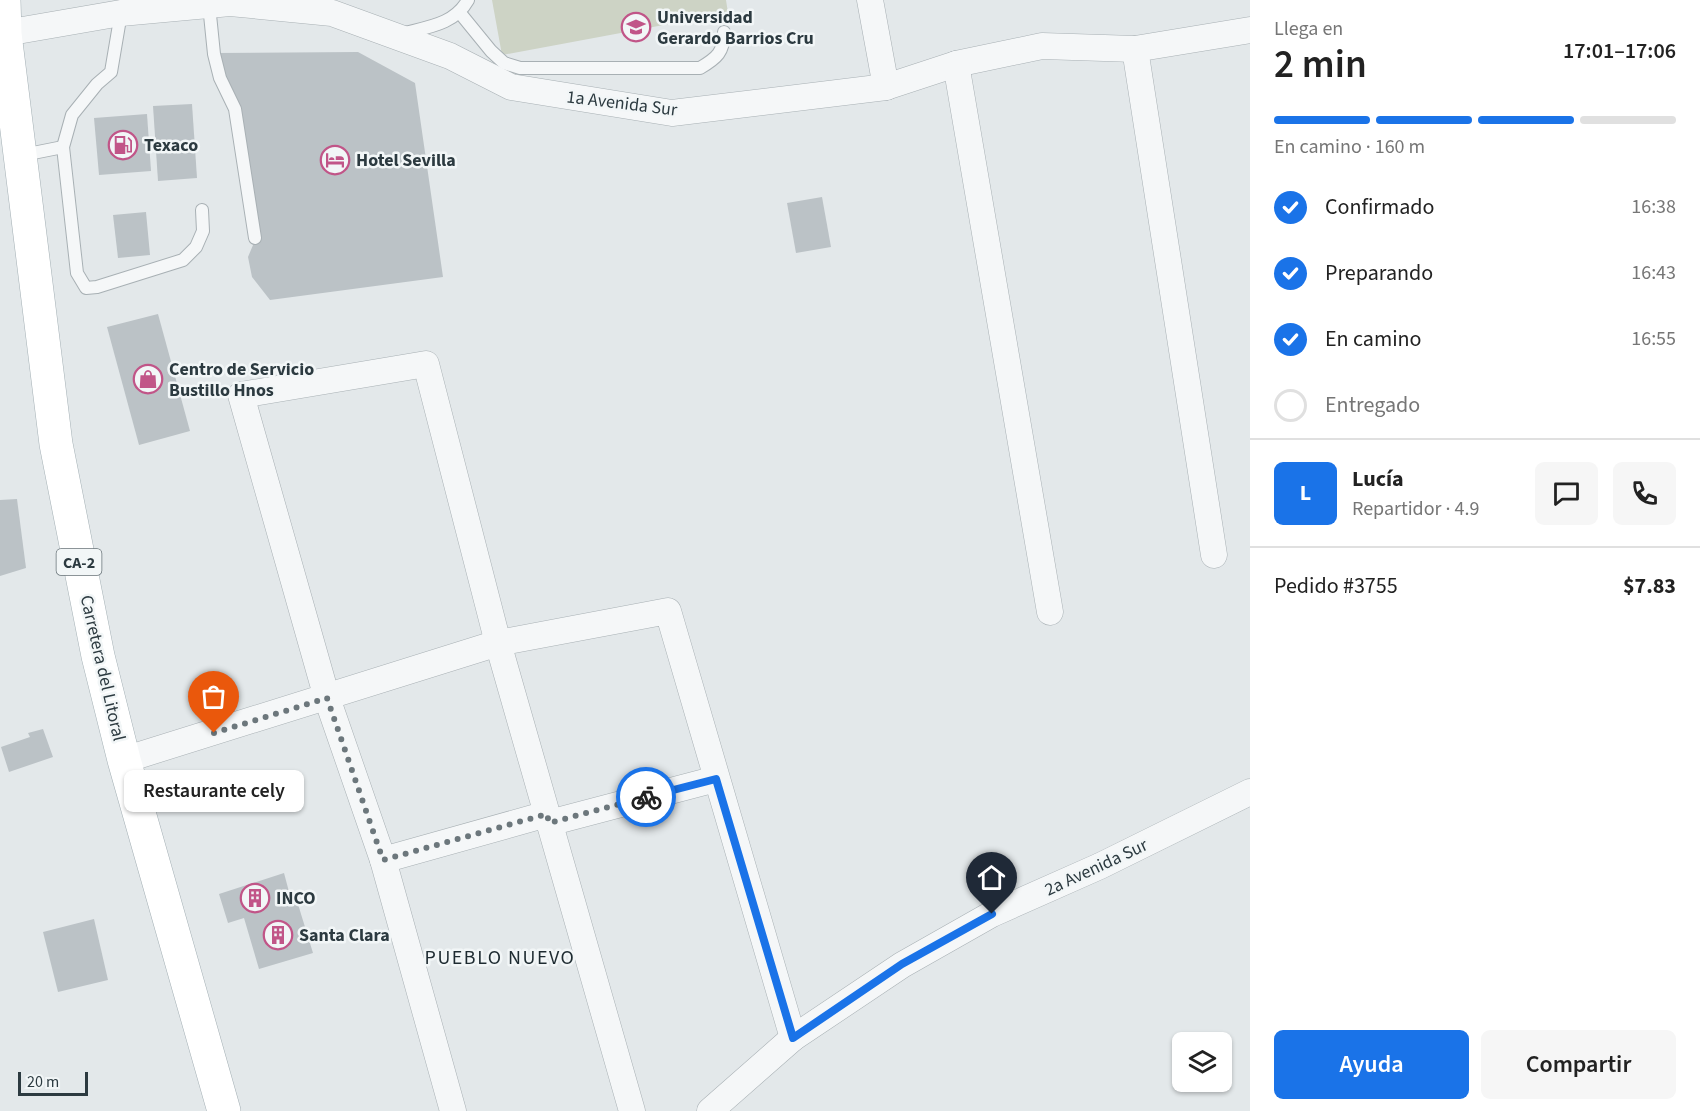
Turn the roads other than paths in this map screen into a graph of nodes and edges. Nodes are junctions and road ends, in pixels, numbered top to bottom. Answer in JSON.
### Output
{"nodes":[{"id":1,"x":3,"y":0,"type":"edge"},
{"id":2,"x":468,"y":0,"type":"edge"},
{"id":3,"x":870,"y":0,"type":"edge"},
{"id":4,"x":209,"y":5,"type":"junction"},
{"id":5,"x":460,"y":13,"type":"junction"},
{"id":6,"x":121,"y":14,"type":"junction"},
{"id":7,"x":1250,"y":30,"type":"edge"},
{"id":8,"x":724,"y":32,"type":"dead end"},
{"id":9,"x":2,"y":34,"type":"edge"},
{"id":10,"x":394,"y":36,"type":"junction"},
{"id":11,"x":1135,"y":49,"type":"junction"},
{"id":12,"x":956,"y":64,"type":"junction"},
{"id":13,"x":886,"y":87,"type":"junction"},
{"id":14,"x":63,"y":147,"type":"junction"},
{"id":15,"x":20,"y":156,"type":"junction"},
{"id":16,"x":202,"y":210,"type":"dead end"},
{"id":17,"x":255,"y":238,"type":"dead end"},
{"id":18,"x":1214,"y":555,"type":"dead end"},
{"id":19,"x":1050,"y":612,"type":"dead end"},
{"id":20,"x":498,"y":643,"type":"junction"},
{"id":21,"x":327,"y":698,"type":"junction"},
{"id":22,"x":124,"y":760,"type":"junction"},
{"id":23,"x":716,"y":779,"type":"junction"},
{"id":24,"x":1250,"y":792,"type":"edge"},
{"id":25,"x":548,"y":818,"type":"junction"},
{"id":26,"x":383,"y":860,"type":"junction"},
{"id":27,"x":793,"y":1038,"type":"junction"},
{"id":28,"x":224,"y":1111,"type":"edge"},
{"id":29,"x":453,"y":1111,"type":"edge"},
{"id":30,"x":632,"y":1111,"type":"edge"},
{"id":31,"x":710,"y":1111,"type":"edge"}],
"edges":[{"from":1,"to":9,"type":"main road","name":"Carretera del Litoral","number":"CA-2"},
{"from":2,"to":5,"type":"lane"},
{"from":3,"to":13,"type":"street"},
{"from":4,"to":6,"type":"street","name":"1a Avenida Sur"},
{"from":4,"to":10,"type":"street","name":"1a Avenida Sur"},
{"from":4,"to":17,"type":"lane"},
{"from":5,"to":8,"type":"lane"},
{"from":5,"to":10,"type":"lane"},
{"from":6,"to":9,"type":"street","name":"1a Avenida Sur"},
{"from":6,"to":14,"type":"lane"},
{"from":7,"to":11,"type":"street","name":"1a Avenida Sur"},
{"from":9,"to":15,"type":"main road","name":"Carretera del Litoral","number":"CA-2"},
{"from":10,"to":13,"type":"street","name":"1a Avenida Sur"},
{"from":11,"to":12,"type":"street","name":"1a Avenida Sur"},
{"from":11,"to":18,"type":"street"},
{"from":12,"to":13,"type":"street","name":"1a Avenida Sur"},
{"from":12,"to":19,"type":"street"},
{"from":14,"to":15,"type":"lane"},
{"from":14,"to":16,"type":"lane"},
{"from":15,"to":22,"type":"main road","name":"Carretera del Litoral","number":"CA-2"},
{"from":20,"to":21,"type":"street"},
{"from":20,"to":21,"type":"street"},
{"from":20,"to":23,"type":"street"},
{"from":20,"to":25,"type":"street"},
{"from":21,"to":22,"type":"street"},
{"from":21,"to":26,"type":"street"},
{"from":22,"to":28,"type":"main road","name":"Carretera del Litoral","number":"CA-2"},
{"from":23,"to":25,"type":"street"},
{"from":23,"to":27,"type":"street"},
{"from":24,"to":27,"type":"street","name":"2a Avenida Sur"},
{"from":25,"to":26,"type":"street"},
{"from":25,"to":30,"type":"street"},
{"from":26,"to":29,"type":"street"},
{"from":27,"to":31,"type":"street","name":"2a Avenida Sur"}]}
